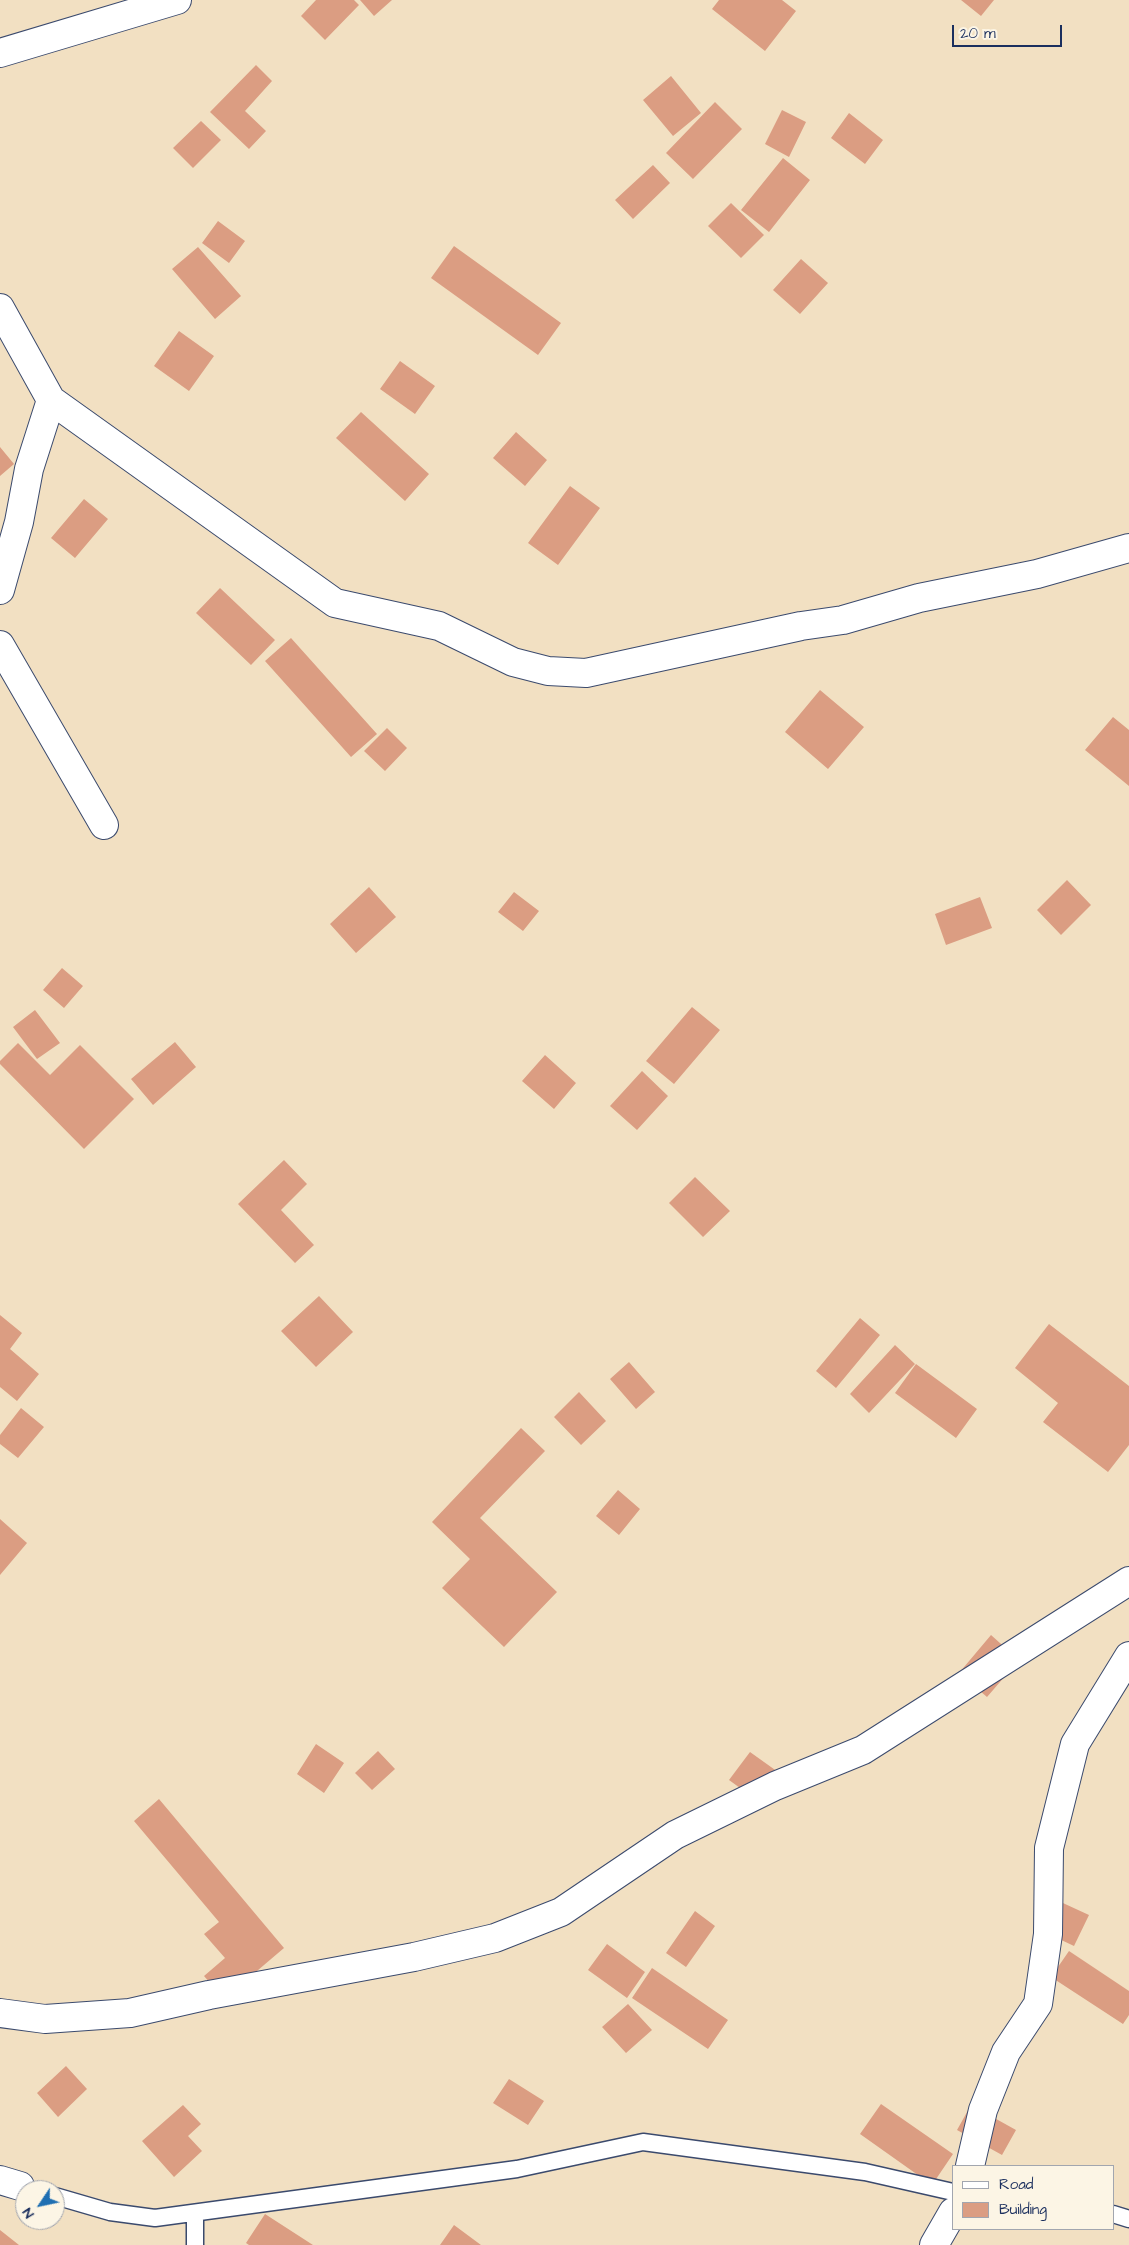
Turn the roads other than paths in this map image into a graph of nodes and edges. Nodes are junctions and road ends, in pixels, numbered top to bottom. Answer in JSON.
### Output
{"nodes":[{"id":1,"x":177,"y":0,"type":"edge"},
{"id":2,"x":0,"y":52,"type":"edge"},
{"id":3,"x":0,"y":308,"type":"edge"},
{"id":4,"x":52,"y":400,"type":"junction"},
{"id":5,"x":1129,"y":548,"type":"edge"},
{"id":6,"x":0,"y":590,"type":"edge"},
{"id":7,"x":0,"y":645,"type":"edge"},
{"id":8,"x":104,"y":825,"type":"dead end"},
{"id":9,"x":1129,"y":1581,"type":"edge"},
{"id":10,"x":1129,"y":1656,"type":"edge"},
{"id":11,"x":0,"y":2013,"type":"edge"},
{"id":12,"x":970,"y":2165,"type":"edge"},
{"id":13,"x":952,"y":2192,"type":"edge"},
{"id":14,"x":65,"y":2199,"type":"edge"},
{"id":15,"x":195,"y":2213,"type":"junction"},
{"id":16,"x":952,"y":2214,"type":"edge"},
{"id":17,"x":1114,"y":2214,"type":"edge"},
{"id":18,"x":1129,"y":2219,"type":"edge"},
{"id":19,"x":195,"y":2245,"type":"edge"},
{"id":20,"x":934,"y":2245,"type":"edge"}],
"edges":[{"from":1,"to":2,"type":"street"},
{"from":3,"to":4,"type":"street"},
{"from":4,"to":5,"type":"street"},
{"from":4,"to":6,"type":"street"},
{"from":7,"to":8,"type":"street"},
{"from":9,"to":11,"type":"street"},
{"from":10,"to":12,"type":"street"},
{"from":13,"to":15,"type":"lane"},
{"from":14,"to":15,"type":"lane"},
{"from":15,"to":19,"type":"lane"},
{"from":16,"to":20,"type":"street"},
{"from":17,"to":18,"type":"lane"}]}
